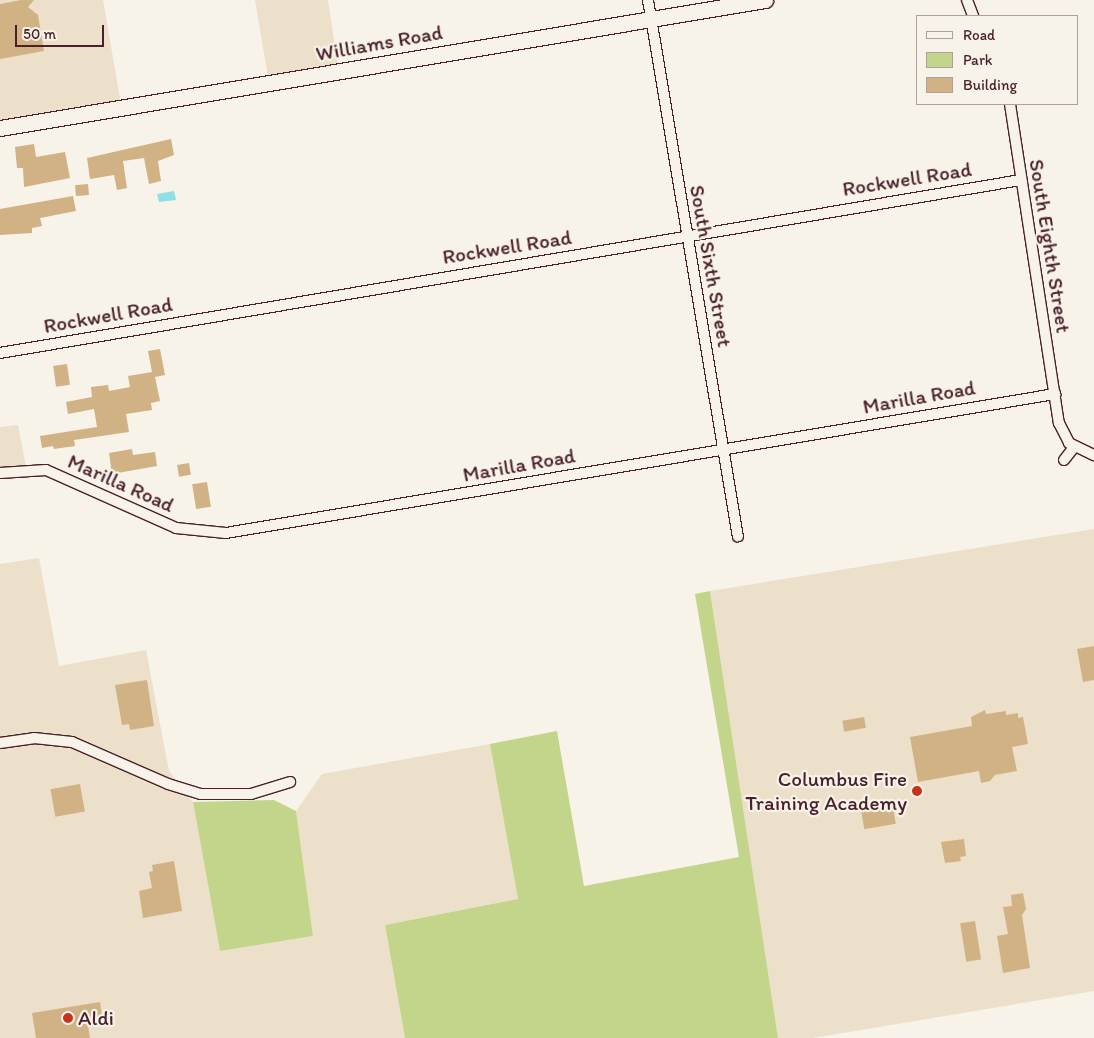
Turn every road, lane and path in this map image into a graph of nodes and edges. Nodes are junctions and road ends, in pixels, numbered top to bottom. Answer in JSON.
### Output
{"nodes":[{"id":1,"x":648,"y":0,"type":"edge"},
{"id":2,"x":765,"y":0,"type":"edge"},
{"id":3,"x":966,"y":0,"type":"edge"},
{"id":4,"x":973,"y":15,"type":"edge"},
{"id":5,"x":651,"y":20,"type":"junction"},
{"id":6,"x":1010,"y":105,"type":"edge"},
{"id":7,"x":0,"y":128,"type":"edge"},
{"id":8,"x":1021,"y":180,"type":"junction"},
{"id":9,"x":687,"y":236,"type":"junction"},
{"id":10,"x":0,"y":353,"type":"edge"},
{"id":11,"x":1055,"y":394,"type":"junction"},
{"id":12,"x":1074,"y":447,"type":"junction"},
{"id":13,"x":724,"y":451,"type":"junction"},
{"id":14,"x":1094,"y":455,"type":"edge"},
{"id":15,"x":1064,"y":460,"type":"dead end"},
{"id":16,"x":0,"y":473,"type":"edge"},
{"id":17,"x":738,"y":537,"type":"dead end"},
{"id":18,"x":0,"y":743,"type":"edge"},
{"id":19,"x":290,"y":782,"type":"dead end"}],
"edges":[{"from":1,"to":5,"type":"street","name":"South Sixth Street"},
{"from":2,"to":5,"type":"main road","name":"Williams Road"},
{"from":3,"to":4,"type":"street"},
{"from":5,"to":7,"type":"main road","name":"Williams Road"},
{"from":5,"to":9,"type":"street","name":"South Sixth Street"},
{"from":6,"to":8,"type":"street","name":"South Eighth Street"},
{"from":8,"to":9,"type":"street","name":"Rockwell Road"},
{"from":8,"to":11,"type":"street","name":"South Eighth Street"},
{"from":9,"to":10,"type":"street","name":"Rockwell Road"},
{"from":9,"to":13,"type":"street","name":"South Sixth Street"},
{"from":11,"to":12,"type":"street","name":"South Eighth Street"},
{"from":11,"to":13,"type":"street","name":"Marilla Road"},
{"from":12,"to":14,"type":"street"},
{"from":12,"to":15,"type":"street"},
{"from":13,"to":16,"type":"street","name":"Marilla Road"},
{"from":13,"to":17,"type":"street","name":"South Sixth Street"},
{"from":18,"to":19,"type":"street"}]}
